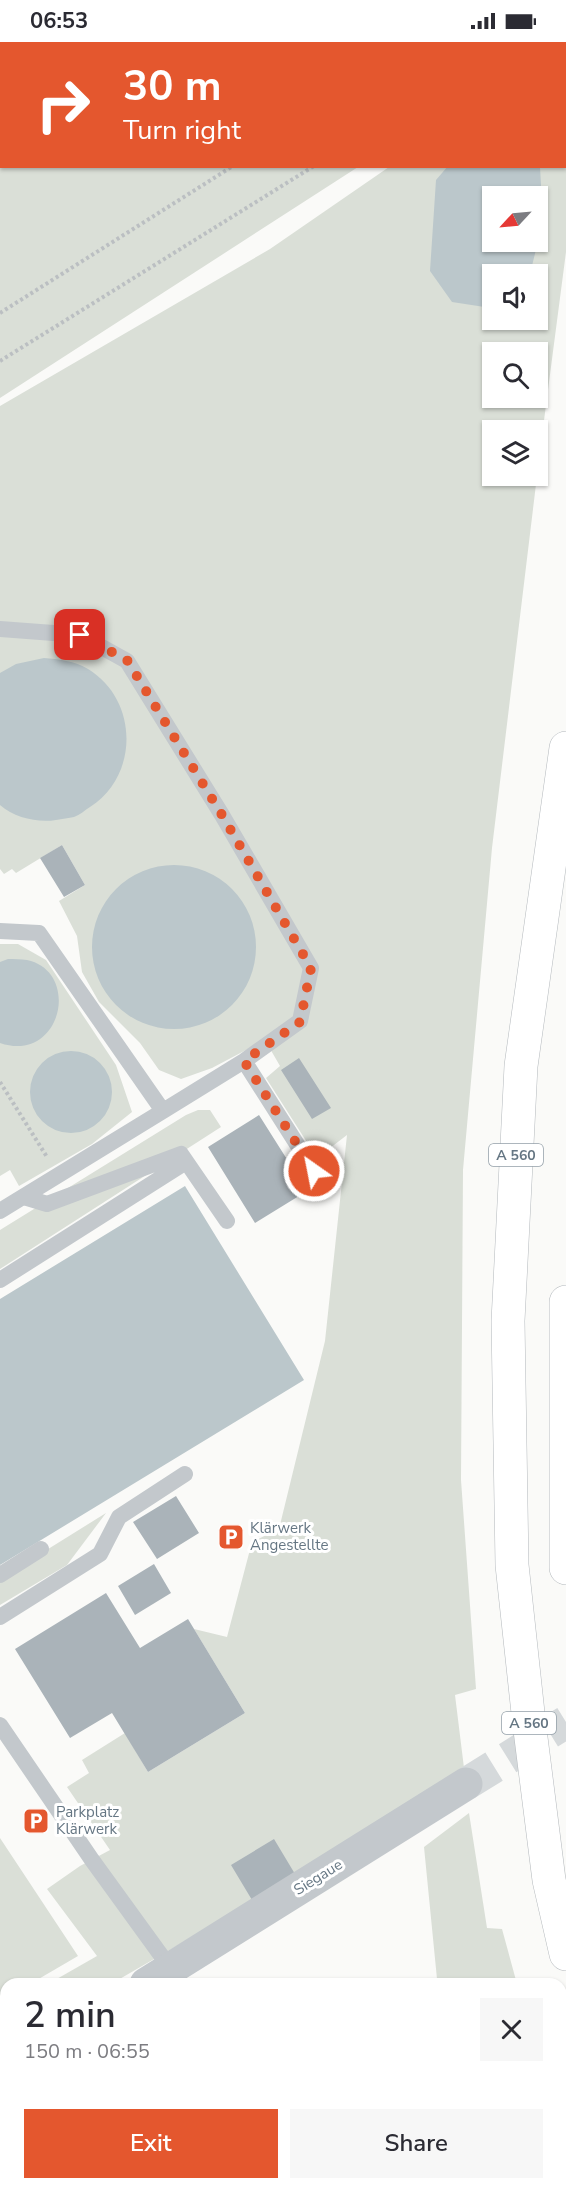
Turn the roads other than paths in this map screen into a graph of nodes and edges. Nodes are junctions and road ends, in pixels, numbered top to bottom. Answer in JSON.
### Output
{"nodes":[{"id":1,"x":0,"y":629,"type":"edge"},
{"id":2,"x":566,"y":748,"type":"edge"},
{"id":3,"x":0,"y":931,"type":"edge"},
{"id":4,"x":244,"y":1061,"type":"junction"},
{"id":5,"x":164,"y":1111,"type":"junction"},
{"id":6,"x":186,"y":1162,"type":"junction"},
{"id":7,"x":314,"y":1171,"type":"dead end"},
{"id":8,"x":24,"y":1197,"type":"junction"},
{"id":9,"x":0,"y":1211,"type":"edge"},
{"id":10,"x":227,"y":1221,"type":"dead end"},
{"id":11,"x":0,"y":1280,"type":"edge"},
{"id":12,"x":566,"y":1302,"type":"edge"},
{"id":13,"x":184,"y":1474,"type":"dead end"},
{"id":14,"x":41,"y":1549,"type":"dead end"},
{"id":15,"x":566,"y":1568,"type":"edge"},
{"id":16,"x":0,"y":1575,"type":"edge"},
{"id":17,"x":0,"y":1617,"type":"edge"},
{"id":18,"x":0,"y":1725,"type":"edge"},
{"id":19,"x":466,"y":1785,"type":"tunnel mouth"},
{"id":20,"x":566,"y":1954,"type":"edge"},
{"id":21,"x":159,"y":1977,"type":"edge"}],
"edges":[{"from":1,"to":4,"type":"lane"},
{"from":2,"to":20,"type":"highway","number":"A 560"},
{"from":3,"to":5,"type":"lane"},
{"from":4,"to":5,"type":"lane"},
{"from":4,"to":7,"type":"lane"},
{"from":5,"to":8,"type":"lane"},
{"from":6,"to":8,"type":"lane"},
{"from":6,"to":10,"type":"lane"},
{"from":6,"to":11,"type":"lane"},
{"from":8,"to":9,"type":"lane"},
{"from":12,"to":15,"type":"highway"},
{"from":13,"to":17,"type":"lane"},
{"from":14,"to":16,"type":"lane"},
{"from":18,"to":21,"type":"lane","name":"Siegaue"},
{"from":19,"to":21,"type":"street","name":"Siegaue"}]}
